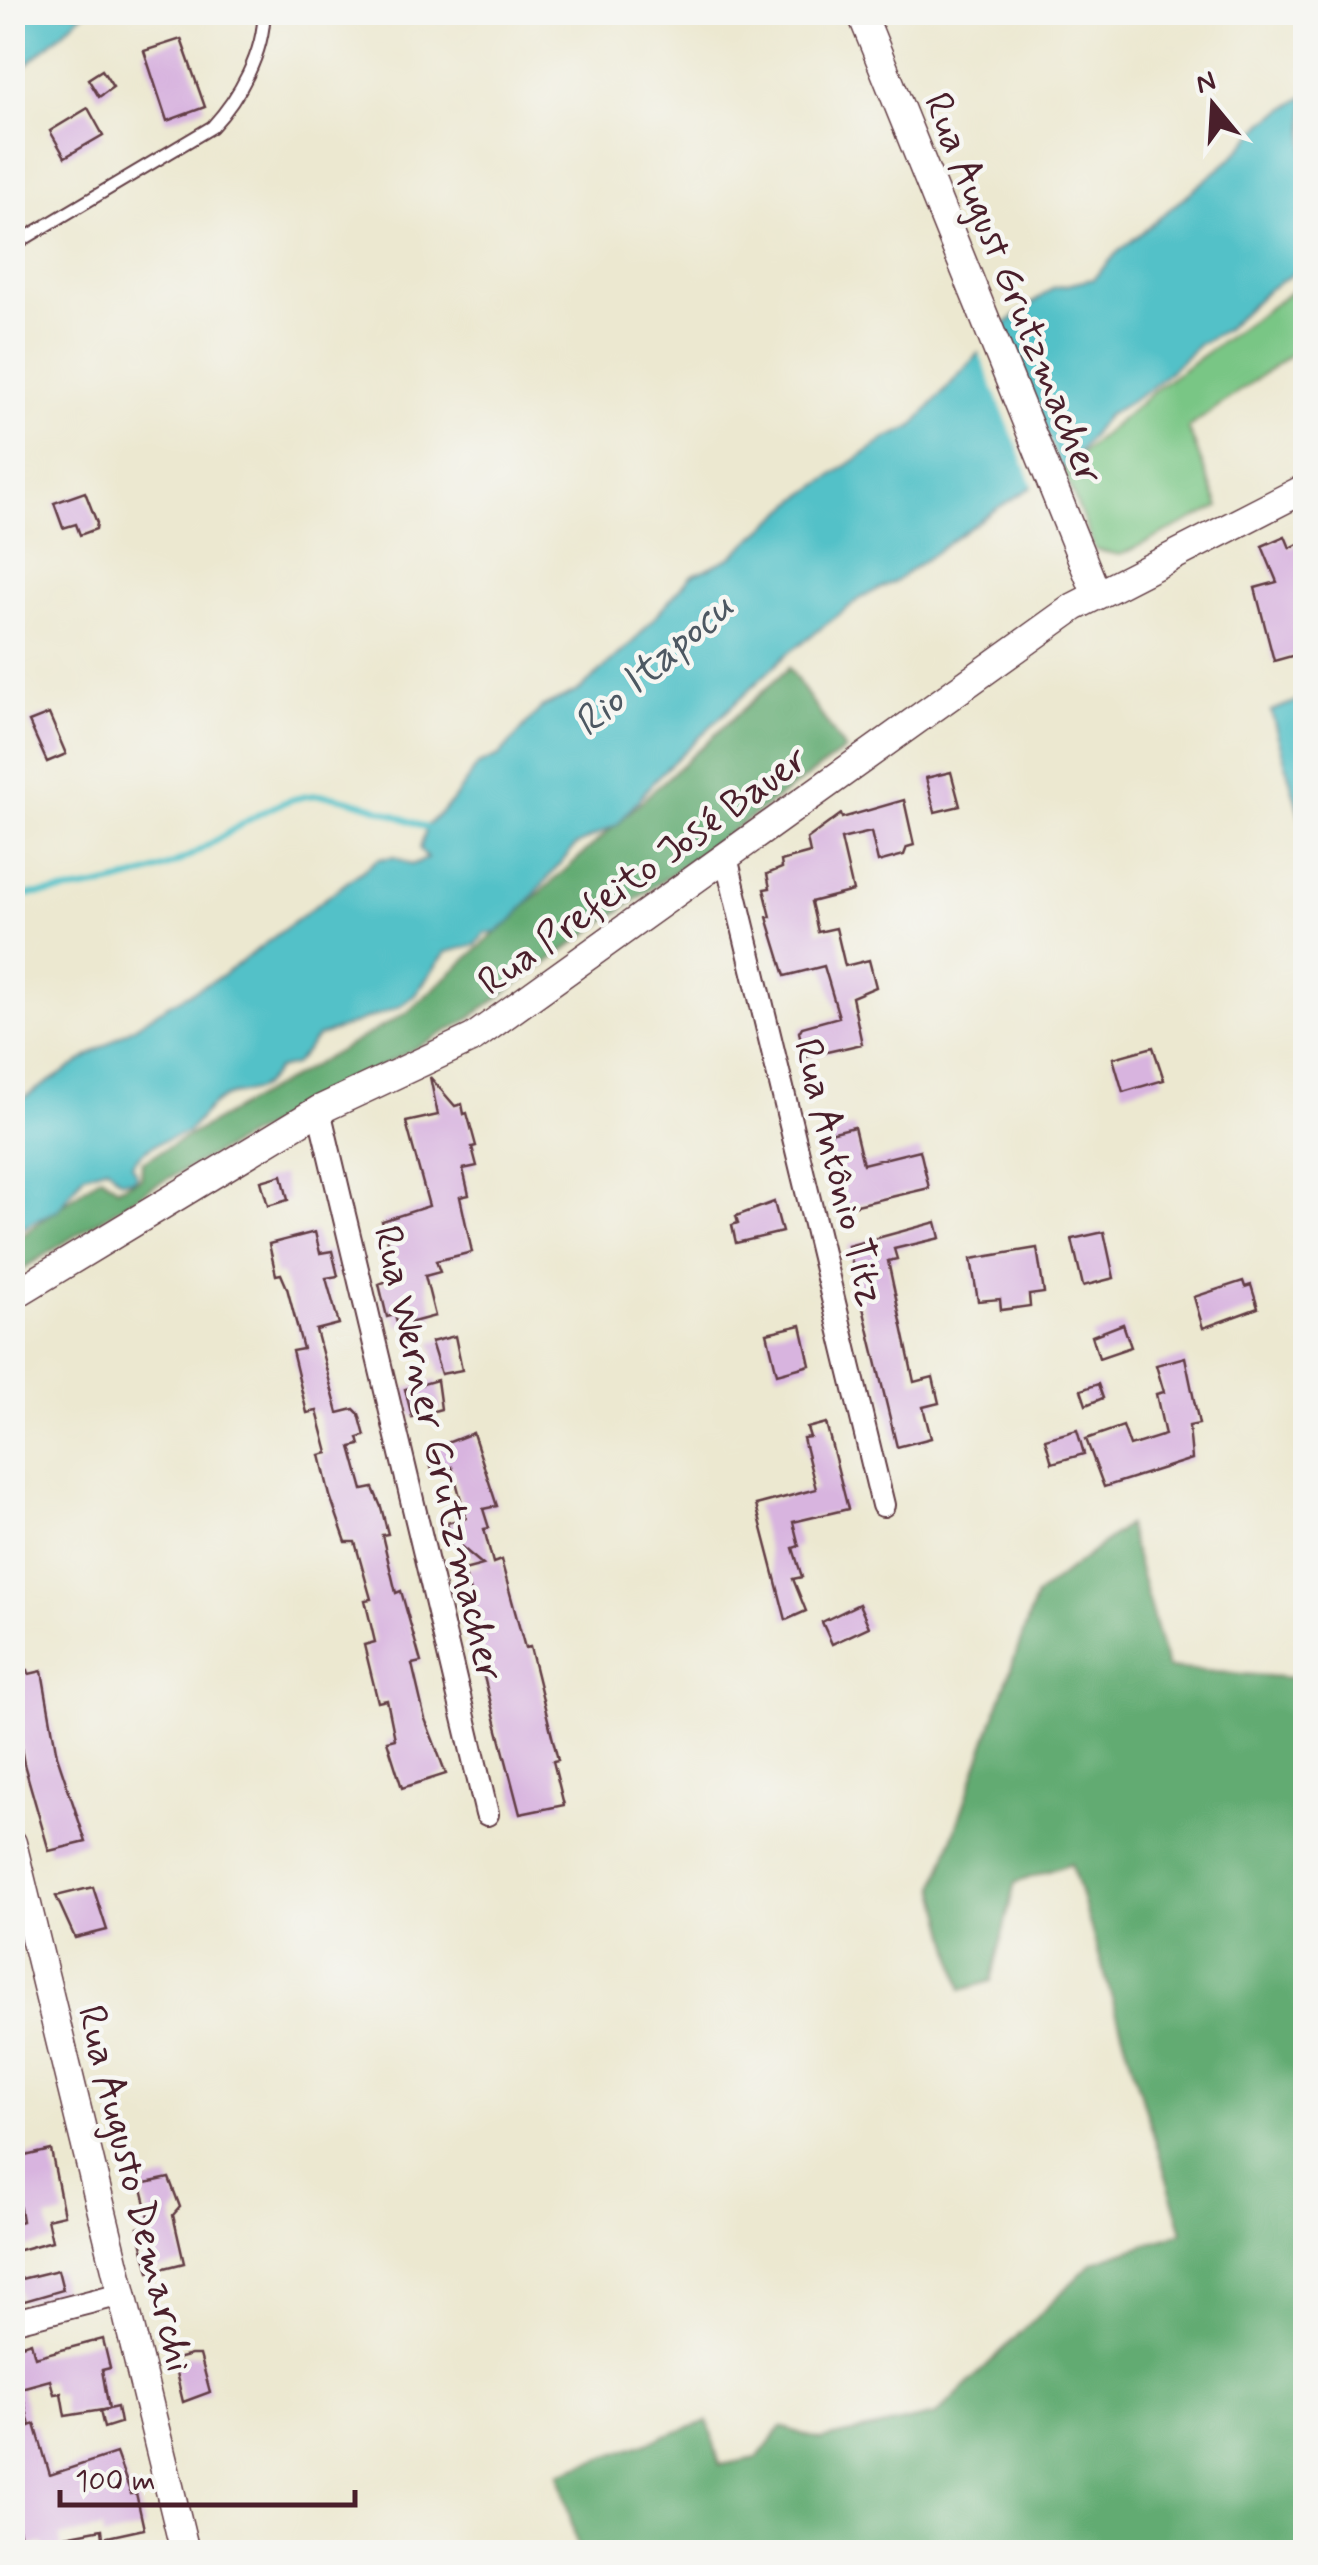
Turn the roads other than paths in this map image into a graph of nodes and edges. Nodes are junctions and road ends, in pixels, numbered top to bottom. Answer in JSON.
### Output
{"nodes":[{"id":1,"x":264,"y":12,"type":"edge"},
{"id":2,"x":861,"y":12,"type":"edge"},
{"id":3,"x":17,"y":243,"type":"dead end"},
{"id":4,"x":1306,"y":488,"type":"edge"},
{"id":5,"x":1096,"y":593,"type":"junction"},
{"id":6,"x":726,"y":857,"type":"junction"},
{"id":7,"x":319,"y":1110,"type":"junction"},
{"id":8,"x":12,"y":1296,"type":"edge"},
{"id":9,"x":883,"y":1505,"type":"dead end"},
{"id":10,"x":487,"y":1814,"type":"dead end"},
{"id":11,"x":12,"y":1843,"type":"edge"},
{"id":12,"x":121,"y":2294,"type":"junction"},
{"id":13,"x":12,"y":2322,"type":"edge"},
{"id":14,"x":185,"y":2552,"type":"edge"}],
"edges":[{"from":1,"to":3,"type":"lane"},
{"from":2,"to":5,"type":"street","name":"Rua August Grutzmacher"},
{"from":4,"to":5,"type":"street","name":"Rua Prefeito José Bauer"},
{"from":5,"to":6,"type":"street","name":"Rua Prefeito José Bauer"},
{"from":6,"to":7,"type":"street","name":"Rua Prefeito José Bauer"},
{"from":6,"to":9,"type":"street","name":"Rua Antônio Titz"},
{"from":7,"to":8,"type":"street","name":"Rua Prefeito José Bauer"},
{"from":7,"to":10,"type":"street","name":"Rua Werner Grutzmacher"},
{"from":11,"to":12,"type":"street","name":"Rua Augusto Demarchi"},
{"from":12,"to":13,"type":"street"},
{"from":12,"to":14,"type":"street","name":"Rua Augusto Demarchi"}]}
